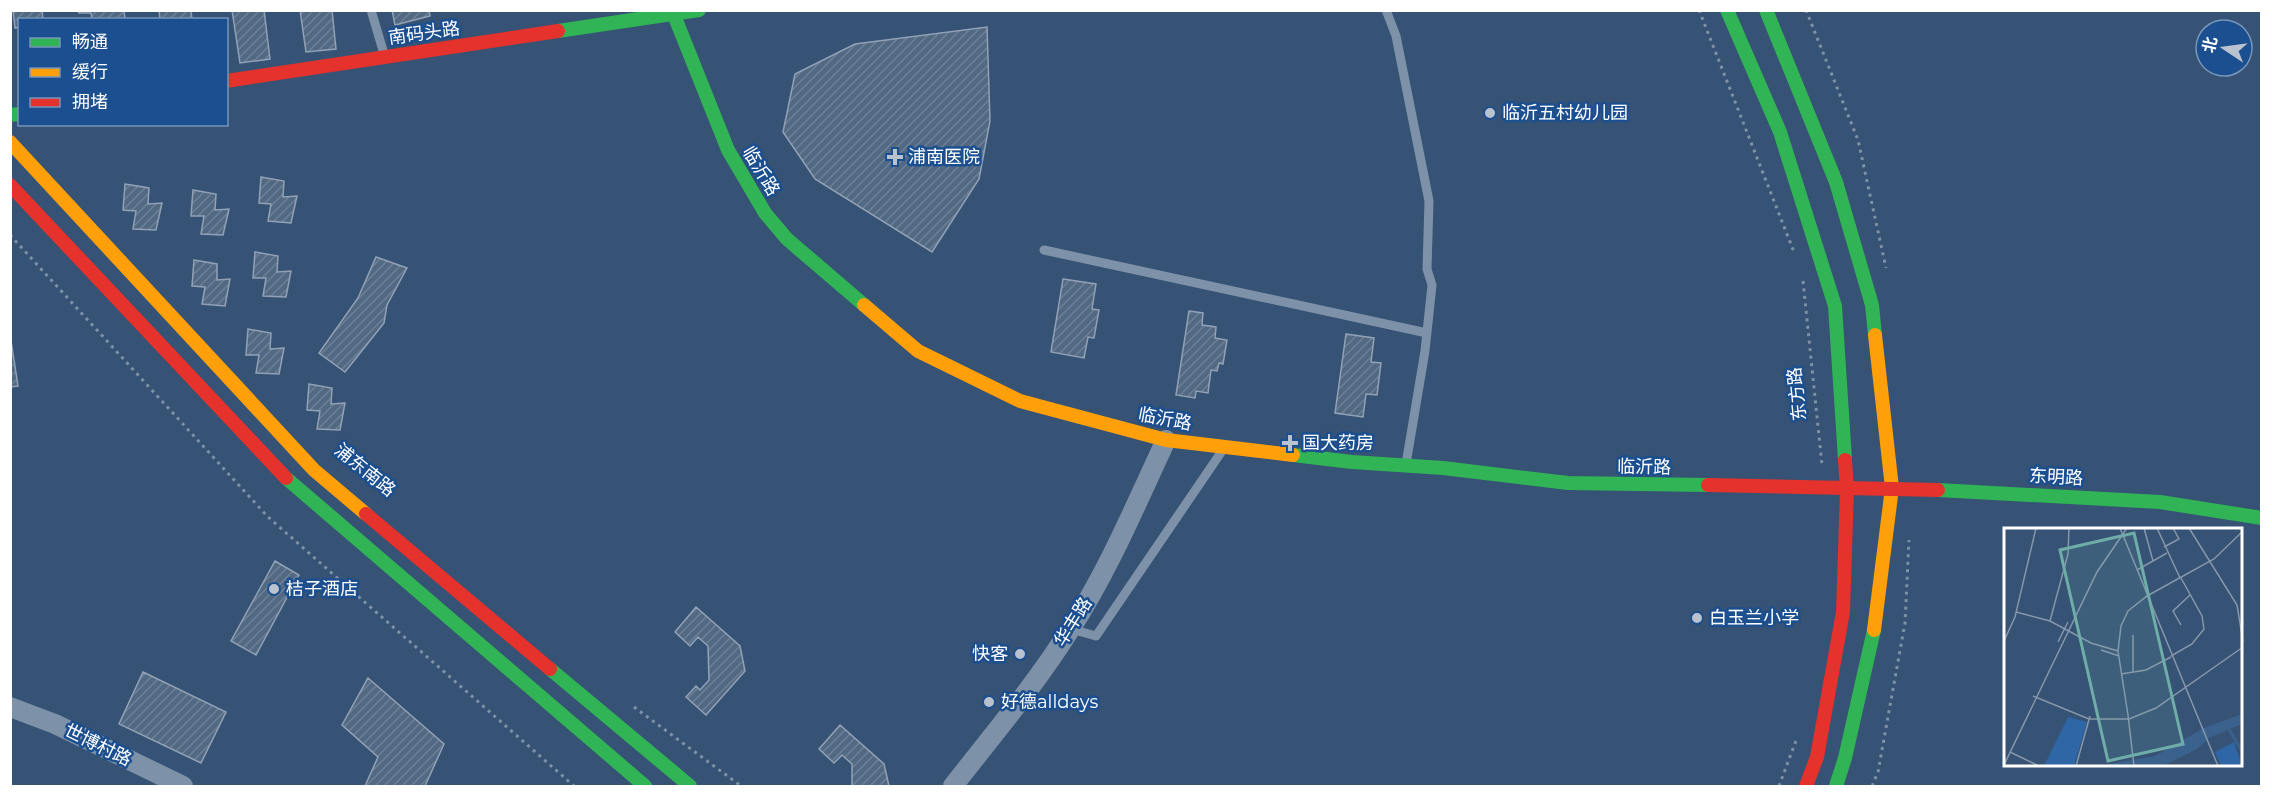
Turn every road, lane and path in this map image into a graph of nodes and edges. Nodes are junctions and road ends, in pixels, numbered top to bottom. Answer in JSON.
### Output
{"nodes":[{"id":1,"x":371,"y":10,"type":"edge"},
{"id":2,"x":699,"y":10,"type":"edge"},
{"id":3,"x":1386,"y":10,"type":"edge"},
{"id":4,"x":1699,"y":10,"type":"edge"},
{"id":5,"x":1727,"y":10,"type":"edge"},
{"id":6,"x":1766,"y":10,"type":"edge"},
{"id":7,"x":672,"y":13,"type":"edge"},
{"id":8,"x":385,"y":57,"type":"junction"},
{"id":9,"x":228,"y":81,"type":"edge"},
{"id":10,"x":10,"y":142,"type":"edge"},
{"id":11,"x":10,"y":185,"type":"edge"},
{"id":12,"x":10,"y":235,"type":"edge"},
{"id":13,"x":1044,"y":250,"type":"dead end"},
{"id":14,"x":1794,"y":253,"type":"dead end"},
{"id":15,"x":1802,"y":273,"type":"dead end"},
{"id":16,"x":1427,"y":333,"type":"junction"},
{"id":17,"x":1166,"y":440,"type":"junction"},
{"id":18,"x":1226,"y":447,"type":"junction"},
{"id":19,"x":1406,"y":466,"type":"junction"},
{"id":20,"x":1824,"y":488,"type":"junction"},
{"id":21,"x":1892,"y":488,"type":"junction"},
{"id":22,"x":1847,"y":489,"type":"junction"},
{"id":23,"x":2262,"y":518,"type":"edge"},
{"id":24,"x":1071,"y":629,"type":"junction"},
{"id":25,"x":626,"y":700,"type":"dead end"},
{"id":26,"x":10,"y":707,"type":"edge"},
{"id":27,"x":1799,"y":732,"type":"dead end"},
{"id":28,"x":183,"y":786,"type":"edge"},
{"id":29,"x":574,"y":786,"type":"edge"},
{"id":30,"x":645,"y":786,"type":"edge"},
{"id":31,"x":690,"y":786,"type":"edge"},
{"id":32,"x":741,"y":786,"type":"edge"},
{"id":33,"x":953,"y":786,"type":"edge"},
{"id":34,"x":1779,"y":786,"type":"edge"},
{"id":35,"x":1806,"y":786,"type":"edge"},
{"id":36,"x":1836,"y":786,"type":"edge"}],
"edges":[{"from":1,"to":8,"type":"lane"},
{"from":2,"to":7,"type":"main road","name":"南码头路"},
{"from":3,"to":16,"type":"lane"},
{"from":4,"to":14,"type":"path"},
{"from":5,"to":22,"type":"main road"},
{"from":6,"to":21,"type":"main road"},
{"from":7,"to":8,"type":"main road","name":"南码头路"},
{"from":7,"to":17,"type":"main road","name":"临沂路"},
{"from":8,"to":9,"type":"main road","name":"南码头路"},
{"from":10,"to":31,"type":"main road","name":"浦东南路"},
{"from":11,"to":30,"type":"main road"},
{"from":12,"to":29,"type":"path"},
{"from":13,"to":16,"type":"lane"},
{"from":15,"to":20,"type":"path","name":"东方路"},
{"from":16,"to":19,"type":"lane"},
{"from":17,"to":18,"type":"main road","name":"临沂路"},
{"from":17,"to":24,"type":"street","name":"华丰路"},
{"from":18,"to":19,"type":"main road","name":"临沂路"},
{"from":18,"to":24,"type":"lane"},
{"from":19,"to":20,"type":"main road","name":"临沂路"},
{"from":20,"to":22,"type":"main road","name":"临沂路"},
{"from":21,"to":22,"type":"main road","name":"东明路"},
{"from":21,"to":23,"type":"main road","name":"东明路"},
{"from":21,"to":36,"type":"main road"},
{"from":22,"to":35,"type":"main road"},
{"from":24,"to":33,"type":"street","name":"华丰路"},
{"from":25,"to":32,"type":"path"},
{"from":26,"to":28,"type":"street","name":"世博村路"},
{"from":27,"to":34,"type":"path"}]}
